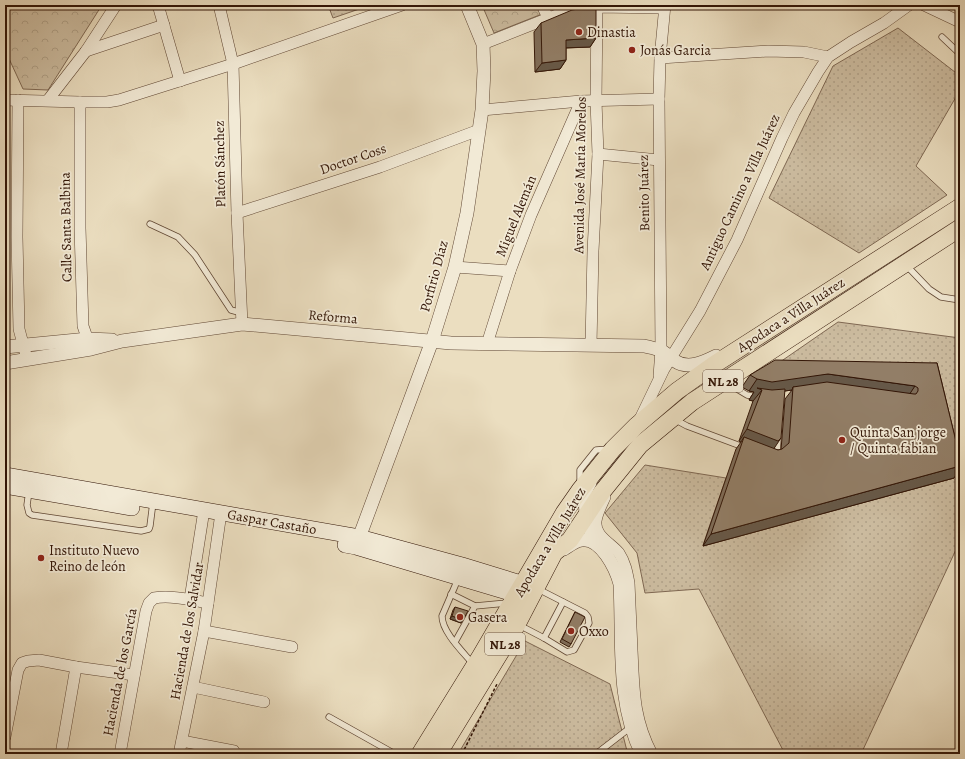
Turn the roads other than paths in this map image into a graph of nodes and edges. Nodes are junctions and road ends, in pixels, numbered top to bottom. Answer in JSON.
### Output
{"nodes":[{"id":1,"x":116,"y":5,"type":"edge"},
{"id":2,"x":158,"y":5,"type":"edge"},
{"id":3,"x":220,"y":5,"type":"edge"},
{"id":4,"x":402,"y":5,"type":"edge"},
{"id":5,"x":467,"y":5,"type":"edge"},
{"id":6,"x":542,"y":5,"type":"edge"},
{"id":7,"x":908,"y":5,"type":"edge"},
{"id":8,"x":924,"y":5,"type":"edge"},
{"id":9,"x":597,"y":6,"type":"edge"},
{"id":10,"x":665,"y":6,"type":"edge"},
{"id":11,"x":548,"y":18,"type":"junction"},
{"id":12,"x":959,"y":20,"type":"edge"},
{"id":13,"x":164,"y":25,"type":"junction"},
{"id":14,"x":942,"y":37,"type":"dead end"},
{"id":15,"x":483,"y":44,"type":"junction"},
{"id":16,"x":86,"y":51,"type":"junction"},
{"id":17,"x":960,"y":54,"type":"edge"},
{"id":18,"x":828,"y":57,"type":"junction"},
{"id":19,"x":660,"y":58,"type":"junction"},
{"id":20,"x":233,"y":64,"type":"junction"},
{"id":21,"x":180,"y":81,"type":"junction"},
{"id":22,"x":659,"y":99,"type":"junction"},
{"id":23,"x":5,"y":100,"type":"edge"},
{"id":24,"x":18,"y":100,"type":"junction"},
{"id":25,"x":48,"y":100,"type":"junction"},
{"id":26,"x":582,"y":101,"type":"junction"},
{"id":27,"x":596,"y":101,"type":"junction"},
{"id":28,"x":80,"y":102,"type":"junction"},
{"id":29,"x":482,"y":110,"type":"junction"},
{"id":30,"x":478,"y":130,"type":"junction"},
{"id":31,"x":598,"y":154,"type":"junction"},
{"id":32,"x":659,"y":160,"type":"junction"},
{"id":33,"x":960,"y":207,"type":"edge"},
{"id":34,"x":237,"y":213,"type":"junction"},
{"id":35,"x":150,"y":224,"type":"dead end"},
{"id":36,"x":960,"y":228,"type":"edge"},
{"id":37,"x":904,"y":263,"type":"junction"},
{"id":38,"x":455,"y":267,"type":"junction"},
{"id":39,"x":510,"y":271,"type":"junction"},
{"id":40,"x":960,"y":300,"type":"edge"},
{"id":41,"x":242,"y":318,"type":"junction"},
{"id":42,"x":432,"y":341,"type":"junction"},
{"id":43,"x":90,"y":344,"type":"junction"},
{"id":44,"x":487,"y":344,"type":"junction"},
{"id":45,"x":23,"y":345,"type":"junction"},
{"id":46,"x":591,"y":345,"type":"junction"},
{"id":47,"x":5,"y":347,"type":"edge"},
{"id":48,"x":739,"y":349,"type":"junction"},
{"id":49,"x":664,"y":354,"type":"junction"},
{"id":50,"x":27,"y":359,"type":"junction"},
{"id":51,"x":5,"y":363,"type":"edge"},
{"id":52,"x":723,"y":381,"type":"junction"},
{"id":53,"x":764,"y":398,"type":"edge"},
{"id":54,"x":671,"y":418,"type":"junction"},
{"id":55,"x":636,"y":426,"type":"junction"},
{"id":56,"x":779,"y":431,"type":"edge"},
{"id":57,"x":640,"y":445,"type":"junction"},
{"id":58,"x":615,"y":447,"type":"junction"},
{"id":59,"x":750,"y":450,"type":"edge"},
{"id":60,"x":771,"y":458,"type":"edge"},
{"id":61,"x":637,"y":462,"type":"dead end"},
{"id":62,"x":5,"y":474,"type":"edge"},
{"id":63,"x":30,"y":485,"type":"junction"},
{"id":64,"x":5,"y":486,"type":"edge"},
{"id":65,"x":609,"y":487,"type":"junction"},
{"id":66,"x":153,"y":506,"type":"junction"},
{"id":67,"x":204,"y":515,"type":"junction"},
{"id":68,"x":586,"y":515,"type":"junction"},
{"id":69,"x":221,"y":517,"type":"junction"},
{"id":70,"x":358,"y":542,"type":"junction"},
{"id":71,"x":596,"y":544,"type":"junction"},
{"id":72,"x":552,"y":556,"type":"junction"},
{"id":73,"x":461,"y":571,"type":"junction"},
{"id":74,"x":451,"y":594,"type":"junction"},
{"id":75,"x":190,"y":600,"type":"junction"},
{"id":76,"x":563,"y":602,"type":"junction"},
{"id":77,"x":208,"y":603,"type":"junction"},
{"id":78,"x":475,"y":606,"type":"junction"},
{"id":79,"x":522,"y":607,"type":"junction"},
{"id":80,"x":204,"y":631,"type":"junction"},
{"id":81,"x":544,"y":638,"type":"junction"},
{"id":82,"x":455,"y":642,"type":"junction"},
{"id":83,"x":292,"y":647,"type":"dead end"},
{"id":84,"x":474,"y":666,"type":"junction"},
{"id":85,"x":76,"y":667,"type":"junction"},
{"id":86,"x":134,"y":675,"type":"junction"},
{"id":87,"x":193,"y":687,"type":"junction"},
{"id":88,"x":264,"y":702,"type":"dead end"},
{"id":89,"x":329,"y":717,"type":"dead end"},
{"id":90,"x":631,"y":726,"type":"junction"},
{"id":91,"x":5,"y":736,"type":"edge"},
{"id":92,"x":182,"y":741,"type":"junction"},
{"id":93,"x":234,"y":751,"type":"dead end"},
{"id":94,"x":61,"y":754,"type":"edge"},
{"id":95,"x":120,"y":754,"type":"edge"},
{"id":96,"x":180,"y":754,"type":"edge"},
{"id":97,"x":394,"y":754,"type":"edge"},
{"id":98,"x":420,"y":754,"type":"edge"},
{"id":99,"x":438,"y":754,"type":"edge"},
{"id":100,"x":596,"y":754,"type":"edge"},
{"id":101,"x":642,"y":754,"type":"edge"},
{"id":102,"x":652,"y":754,"type":"edge"}],
"edges":[{"from":1,"to":16,"type":"street"},
{"from":2,"to":13,"type":"street"},
{"from":3,"to":20,"type":"street","name":"Platón Sánchez"},
{"from":4,"to":20,"type":"street"},
{"from":5,"to":15,"type":"street","name":"Porfirio Díaz"},
{"from":6,"to":11,"type":"street"},
{"from":7,"to":18,"type":"street","name":"Antiguo Camino a Villa Juárez"},
{"from":8,"to":12,"type":"street"},
{"from":9,"to":10,"type":"street"},
{"from":9,"to":11,"type":"street"},
{"from":9,"to":27,"type":"street","name":"Avenida José María Morelos"},
{"from":10,"to":19,"type":"street","name":"Benito Juárez"},
{"from":11,"to":15,"type":"street"},
{"from":13,"to":16,"type":"street"},
{"from":13,"to":21,"type":"street"},
{"from":14,"to":17,"type":"lane"},
{"from":15,"to":29,"type":"street","name":"Porfirio Díaz"},
{"from":16,"to":25,"type":"street"},
{"from":18,"to":19,"type":"street"},
{"from":18,"to":49,"type":"street","name":"Antiguo Camino a Villa Juárez"},
{"from":19,"to":22,"type":"street","name":"Benito Juárez"},
{"from":20,"to":21,"type":"street"},
{"from":20,"to":34,"type":"street","name":"Platón Sánchez"},
{"from":21,"to":28,"type":"street"},
{"from":22,"to":27,"type":"street"},
{"from":22,"to":32,"type":"street","name":"Benito Juárez"},
{"from":23,"to":24,"type":"street"},
{"from":24,"to":25,"type":"street"},
{"from":24,"to":45,"type":"street"},
{"from":25,"to":28,"type":"street"},
{"from":26,"to":27,"type":"street"},
{"from":26,"to":29,"type":"street"},
{"from":26,"to":39,"type":"street","name":"Miguel Alemán"},
{"from":27,"to":31,"type":"street","name":"Avenida José María Morelos"},
{"from":28,"to":43,"type":"street","name":"Calle Santa Balbina"},
{"from":29,"to":30,"type":"street","name":"Porfirio Díaz"},
{"from":30,"to":34,"type":"street","name":"Doctor Coss"},
{"from":30,"to":38,"type":"street","name":"Porfirio Díaz"},
{"from":31,"to":32,"type":"street"},
{"from":31,"to":46,"type":"street","name":"Avenida José María Morelos"},
{"from":32,"to":49,"type":"street","name":"Benito Juárez"},
{"from":33,"to":48,"type":"main road","name":"Apodaca a Villa Juárez","number":"NL 28"},
{"from":34,"to":41,"type":"street","name":"Platón Sánchez"},
{"from":35,"to":41,"type":"lane"},
{"from":36,"to":37,"type":"main road","name":"Apodaca a Villa Juárez","number":"NL 28"},
{"from":37,"to":40,"type":"lane"},
{"from":37,"to":52,"type":"main road","name":"Apodaca a Villa Juárez","number":"NL 28"},
{"from":38,"to":39,"type":"street"},
{"from":38,"to":42,"type":"street","name":"Porfirio Díaz"},
{"from":39,"to":44,"type":"street","name":"Miguel Alemán"},
{"from":41,"to":42,"type":"street","name":"Reforma"},
{"from":41,"to":43,"type":"street","name":"Reforma"},
{"from":42,"to":44,"type":"street","name":"Reforma"},
{"from":42,"to":70,"type":"street","name":"Porfirio Díaz"},
{"from":43,"to":45,"type":"street"},
{"from":43,"to":50,"type":"street"},
{"from":44,"to":46,"type":"street","name":"Reforma"},
{"from":45,"to":47,"type":"street"},
{"from":45,"to":50,"type":"street"},
{"from":46,"to":49,"type":"street","name":"Reforma"},
{"from":48,"to":49,"type":"street","name":"Reforma"},
{"from":48,"to":55,"type":"main road","name":"Apodaca a Villa Juárez","number":"NL 28"},
{"from":49,"to":55,"type":"street","name":"Antiguo Camino a Villa Juárez"},
{"from":50,"to":51,"type":"street"},
{"from":52,"to":53,"type":"lane"},
{"from":52,"to":54,"type":"main road","name":"Apodaca a Villa Juárez","number":"NL 28"},
{"from":54,"to":57,"type":"main road","name":"Apodaca a Villa Juárez","number":"NL 28"},
{"from":54,"to":59,"type":"lane"},
{"from":55,"to":58,"type":"main road","name":"Apodaca a Villa Juárez","number":"NL 28"},
{"from":56,"to":60,"type":"lane"},
{"from":57,"to":61,"type":"lane"},
{"from":57,"to":65,"type":"main road","name":"Apodaca a Villa Juárez","number":"NL 28"},
{"from":58,"to":68,"type":"street"},
{"from":58,"to":79,"type":"main road","name":"Apodaca a Villa Juárez","number":"NL 28"},
{"from":62,"to":63,"type":"main road","name":"Gaspar Castaño"},
{"from":63,"to":64,"type":"main road","name":"Gaspar Castaño"},
{"from":63,"to":66,"type":"main road","name":"Gaspar Castaño"},
{"from":63,"to":66,"type":"lane"},
{"from":65,"to":68,"type":"main road","name":"Apodaca a Villa Juárez","number":"NL 28"},
{"from":65,"to":102,"type":"street"},
{"from":66,"to":67,"type":"main road","name":"Gaspar Castaño"},
{"from":67,"to":69,"type":"main road","name":"Gaspar Castaño"},
{"from":67,"to":75,"type":"street","name":"Hacienda de los Salvidar"},
{"from":68,"to":71,"type":"street"},
{"from":68,"to":72,"type":"main road","name":"Apodaca a Villa Juárez","number":"NL 28"},
{"from":69,"to":70,"type":"main road","name":"Gaspar Castaño"},
{"from":69,"to":77,"type":"street","name":"Hacienda de los Salvidar"},
{"from":70,"to":73,"type":"main road","name":"Gaspar Castaño"},
{"from":71,"to":72,"type":"street"},
{"from":71,"to":90,"type":"street"},
{"from":72,"to":79,"type":"main road","name":"Apodaca a Villa Juárez","number":"NL 28"},
{"from":73,"to":74,"type":"lane"},
{"from":73,"to":79,"type":"main road","name":"Gaspar Castaño"},
{"from":74,"to":78,"type":"lane"},
{"from":74,"to":82,"type":"lane"},
{"from":75,"to":77,"type":"street"},
{"from":75,"to":86,"type":"street","name":"Hacienda de los García"},
{"from":76,"to":79,"type":"lane"},
{"from":76,"to":81,"type":"lane"},
{"from":76,"to":81,"type":"lane"},
{"from":77,"to":80,"type":"street","name":"Hacienda de los Salvidar"},
{"from":78,"to":79,"type":"lane"},
{"from":78,"to":82,"type":"lane"},
{"from":79,"to":81,"type":"lane"},
{"from":79,"to":84,"type":"main road","name":"Apodaca a Villa Juárez","number":"NL 28"},
{"from":79,"to":99,"type":"main road","name":"Apodaca a Villa Juárez","number":"NL 28"},
{"from":80,"to":83,"type":"street"},
{"from":80,"to":87,"type":"street","name":"Hacienda de los Salvidar"},
{"from":82,"to":84,"type":"lane"},
{"from":84,"to":98,"type":"main road","name":"Apodaca a Villa Juárez","number":"NL 28"},
{"from":85,"to":86,"type":"street"},
{"from":85,"to":91,"type":"street"},
{"from":85,"to":94,"type":"street"},
{"from":86,"to":95,"type":"street","name":"Hacienda de los García"},
{"from":87,"to":88,"type":"street"},
{"from":87,"to":92,"type":"street","name":"Hacienda de los Salvidar"},
{"from":89,"to":97,"type":"lane"},
{"from":90,"to":100,"type":"lane"},
{"from":90,"to":101,"type":"street"},
{"from":92,"to":93,"type":"street"},
{"from":92,"to":96,"type":"street","name":"Hacienda de los Salvidar"}]}
